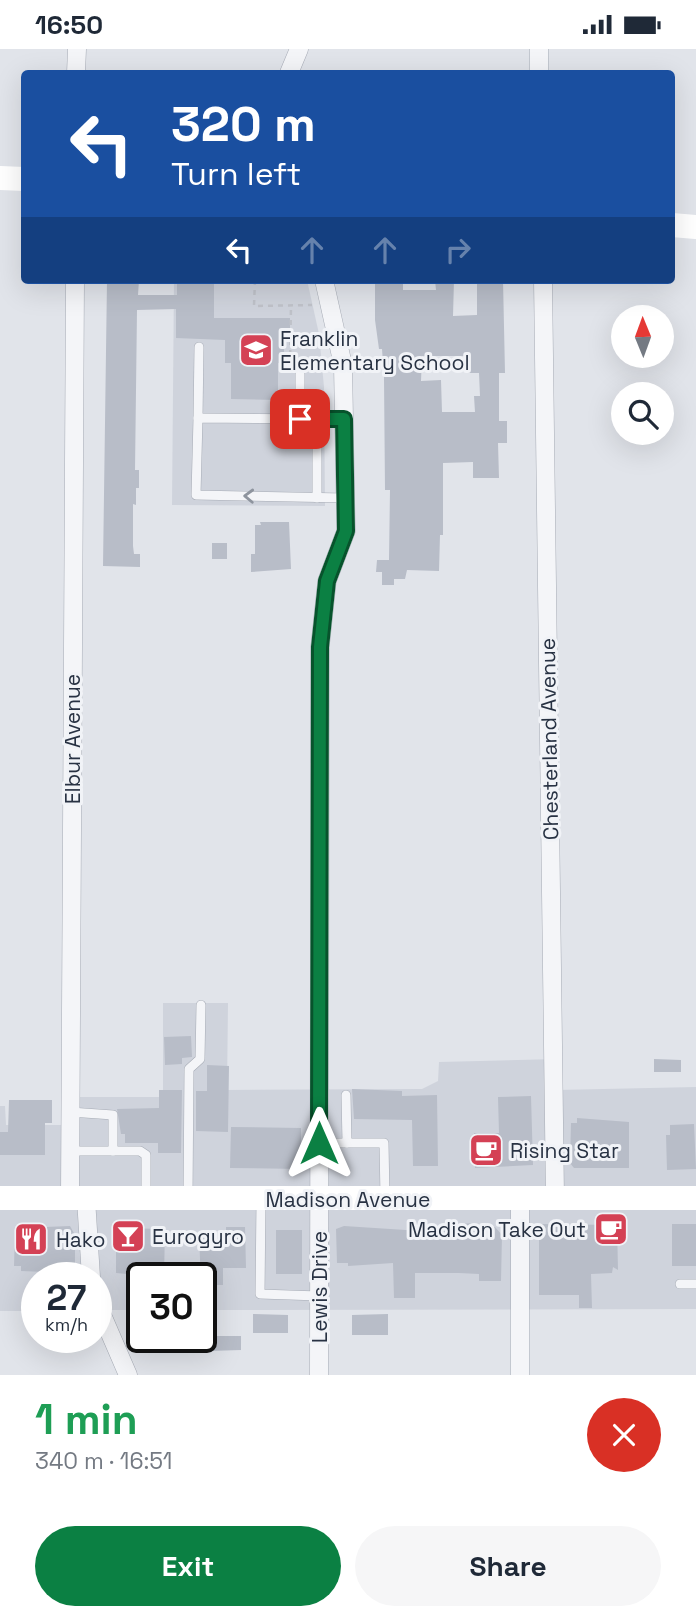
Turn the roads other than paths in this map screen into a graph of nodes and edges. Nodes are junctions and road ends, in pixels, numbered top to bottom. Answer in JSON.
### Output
{"nodes":[{"id":1,"x":77,"y":49,"type":"edge"},
{"id":2,"x":286,"y":49,"type":"edge"},
{"id":3,"x":299,"y":49,"type":"edge"},
{"id":4,"x":539,"y":49,"type":"edge"},
{"id":5,"x":76,"y":70,"type":"edge"},
{"id":6,"x":289,"y":70,"type":"edge"},
{"id":7,"x":289,"y":70,"type":"edge"},
{"id":8,"x":539,"y":70,"type":"edge"},
{"id":9,"x":0,"y":178,"type":"edge"},
{"id":10,"x":21,"y":179,"type":"edge"},
{"id":11,"x":675,"y":225,"type":"edge"},
{"id":12,"x":696,"y":227,"type":"edge"},
{"id":13,"x":75,"y":284,"type":"edge"},
{"id":14,"x":325,"y":284,"type":"edge"},
{"id":15,"x":543,"y":284,"type":"edge"},
{"id":16,"x":200,"y":347,"type":"dead end"},
{"id":17,"x":301,"y":370,"type":"road end"},
{"id":18,"x":198,"y":418,"type":"junction"},
{"id":19,"x":300,"y":419,"type":"junction"},
{"id":20,"x":317,"y":419,"type":"junction"},
{"id":21,"x":344,"y":419,"type":"junction"},
{"id":22,"x":317,"y":498,"type":"junction"},
{"id":23,"x":345,"y":498,"type":"junction"},
{"id":24,"x":201,"y":1005,"type":"dead end"},
{"id":25,"x":346,"y":1094,"type":"dead end"},
{"id":26,"x":71,"y":1112,"type":"junction"},
{"id":27,"x":319,"y":1143,"type":"junction"},
{"id":28,"x":347,"y":1143,"type":"junction"},
{"id":29,"x":70,"y":1151,"type":"junction"},
{"id":30,"x":113,"y":1151,"type":"junction"},
{"id":31,"x":0,"y":1198,"type":"edge"},
{"id":32,"x":78,"y":1198,"type":"junction"},
{"id":33,"x":520,"y":1198,"type":"junction"},
{"id":34,"x":555,"y":1198,"type":"junction"},
{"id":35,"x":696,"y":1198,"type":"edge"},
{"id":36,"x":146,"y":1199,"type":"junction"},
{"id":37,"x":187,"y":1199,"type":"junction"},
{"id":38,"x":261,"y":1199,"type":"junction"},
{"id":39,"x":318,"y":1199,"type":"junction"},
{"id":40,"x":385,"y":1199,"type":"junction"},
{"id":41,"x":88,"y":1262,"type":"edge"},
{"id":42,"x":680,"y":1284,"type":"dead end"},
{"id":43,"x":696,"y":1284,"type":"edge"},
{"id":44,"x":319,"y":1296,"type":"junction"},
{"id":45,"x":112,"y":1338,"type":"edge"},
{"id":46,"x":128,"y":1375,"type":"edge"},
{"id":47,"x":319,"y":1375,"type":"edge"},
{"id":48,"x":520,"y":1375,"type":"edge"}],
"edges":[{"from":1,"to":5,"type":"street"},
{"from":2,"to":6,"type":"street"},
{"from":3,"to":7,"type":"street"},
{"from":4,"to":8,"type":"street"},
{"from":9,"to":10,"type":"main road"},
{"from":11,"to":12,"type":"main road"},
{"from":13,"to":26,"type":"street","name":"Elbur Avenue"},
{"from":14,"to":21,"type":"street","name":"Lewis Drive"},
{"from":15,"to":34,"type":"street","name":"Chesterland Avenue"},
{"from":16,"to":18,"type":"lane"},
{"from":17,"to":19,"type":"lane"},
{"from":18,"to":19,"type":"lane"},
{"from":22,"to":18,"type":"lane","one_way":true},
{"from":19,"to":20,"type":"lane"},
{"from":20,"to":21,"type":"lane"},
{"from":20,"to":22,"type":"lane"},
{"from":21,"to":23,"type":"street","name":"Lewis Drive"},
{"from":22,"to":23,"type":"lane"},
{"from":23,"to":27,"type":"street","name":"Lewis Drive"},
{"from":24,"to":37,"type":"lane"},
{"from":25,"to":28,"type":"lane"},
{"from":26,"to":29,"type":"street","name":"Elbur Avenue"},
{"from":26,"to":30,"type":"lane"},
{"from":27,"to":28,"type":"lane"},
{"from":27,"to":39,"type":"street","name":"Lewis Drive"},
{"from":28,"to":40,"type":"lane"},
{"from":29,"to":30,"type":"lane"},
{"from":29,"to":32,"type":"street","name":"Elbur Avenue"},
{"from":30,"to":36,"type":"lane"},
{"from":31,"to":32,"type":"main road","name":"Madison Avenue"},
{"from":32,"to":36,"type":"main road","name":"Madison Avenue"},
{"from":32,"to":41,"type":"street","name":"Elbur Avenue"},
{"from":33,"to":34,"type":"main road","name":"Madison Avenue"},
{"from":33,"to":40,"type":"main road","name":"Madison Avenue"},
{"from":33,"to":48,"type":"street"},
{"from":34,"to":35,"type":"main road","name":"Madison Avenue"},
{"from":36,"to":37,"type":"main road","name":"Madison Avenue"},
{"from":37,"to":38,"type":"main road","name":"Madison Avenue"},
{"from":38,"to":39,"type":"main road","name":"Madison Avenue"},
{"from":38,"to":44,"type":"lane"},
{"from":39,"to":40,"type":"main road","name":"Madison Avenue"},
{"from":39,"to":44,"type":"street","name":"Lewis Drive"},
{"from":42,"to":43,"type":"lane"},
{"from":44,"to":47,"type":"street","name":"Lewis Drive"},
{"from":45,"to":46,"type":"street"}]}
